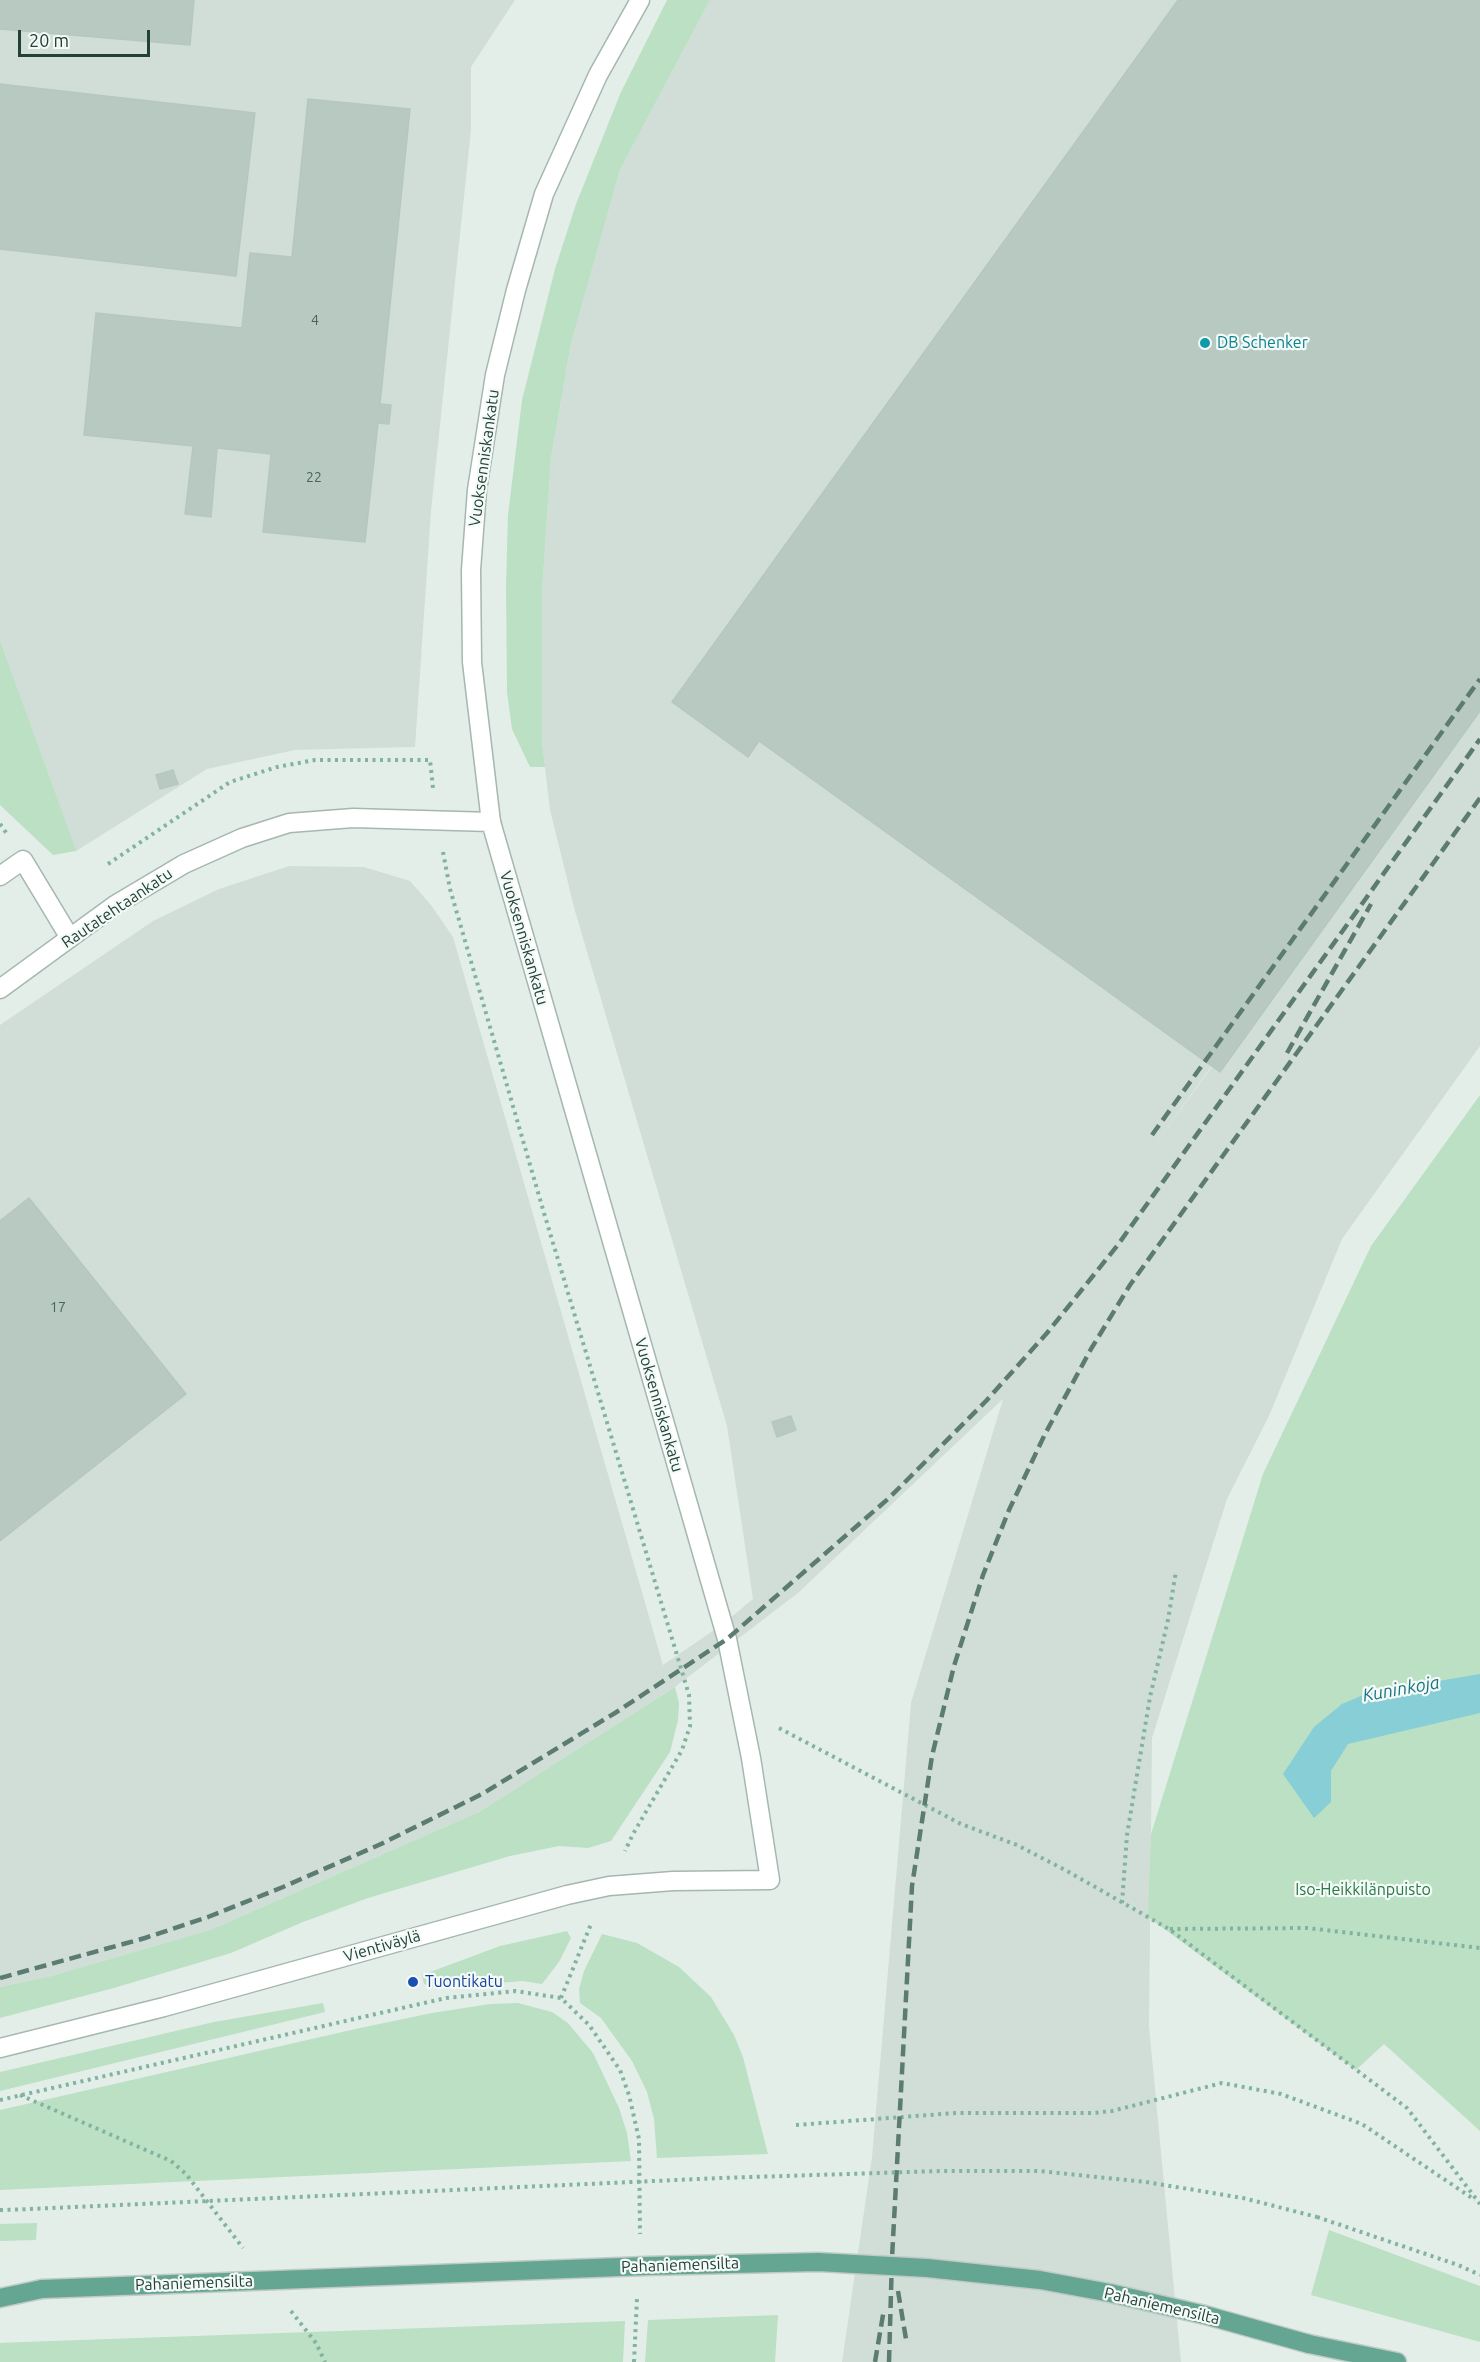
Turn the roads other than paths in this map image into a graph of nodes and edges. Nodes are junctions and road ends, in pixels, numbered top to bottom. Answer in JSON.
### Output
{"nodes":[{"id":1,"x":640,"y":0,"type":"edge"},
{"id":2,"x":491,"y":822,"type":"junction"},
{"id":3,"x":0,"y":876,"type":"edge"},
{"id":4,"x":70,"y":938,"type":"junction"},
{"id":5,"x":0,"y":989,"type":"edge"},
{"id":6,"x":770,"y":1880,"type":"joint"},
{"id":7,"x":0,"y":2048,"type":"edge"},
{"id":8,"x":0,"y":2289,"type":"edge"},
{"id":9,"x":42,"y":2289,"type":"junction"},
{"id":10,"x":0,"y":2298,"type":"edge"},
{"id":11,"x":1309,"y":2344,"type":"junction"},
{"id":12,"x":1346,"y":2362,"type":"edge"},
{"id":13,"x":1397,"y":2362,"type":"edge"}],
"edges":[{"from":1,"to":2,"type":"street","name":"Vuoksenniskankatu"},
{"from":2,"to":4,"type":"street","name":"Rautatehtaankatu"},
{"from":2,"to":6,"type":"street","name":"Vuoksenniskankatu"},
{"from":3,"to":4,"type":"street"},
{"from":4,"to":5,"type":"street","name":"Rautatehtaankatu"},
{"from":6,"to":7,"type":"street","name":"Vientiväylä"},
{"from":8,"to":9,"type":"main road"},
{"from":9,"to":10,"type":"main road"},
{"from":9,"to":11,"type":"main road","name":"Pahaniemensilta","bridge":true},
{"from":11,"to":12,"type":"main road"},
{"from":11,"to":13,"type":"main road"}]}
